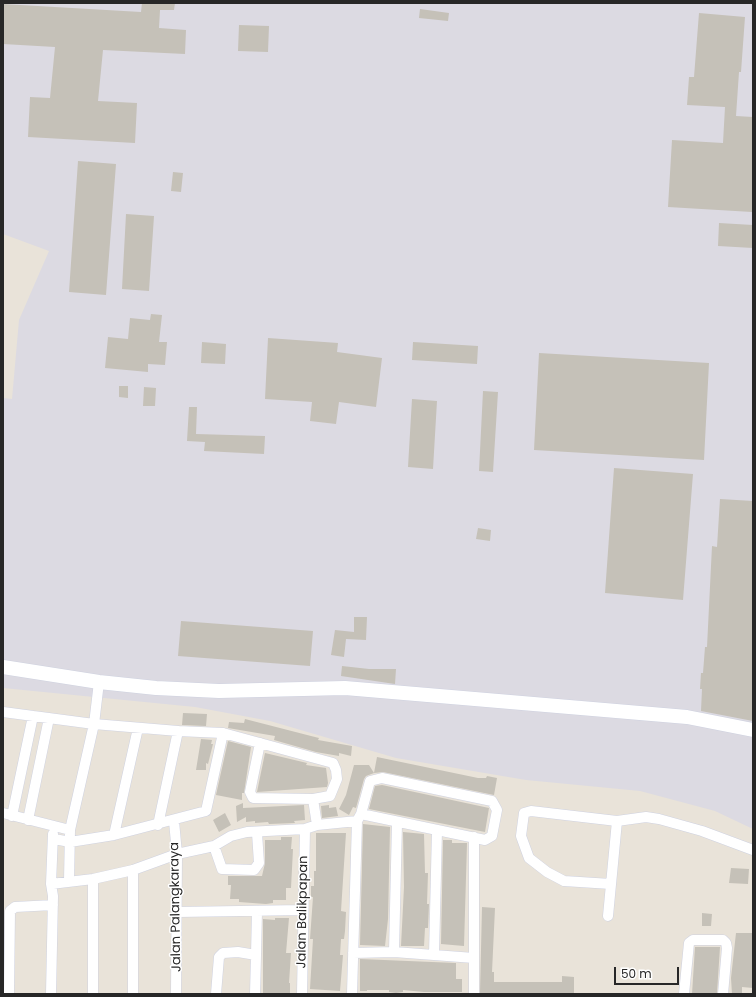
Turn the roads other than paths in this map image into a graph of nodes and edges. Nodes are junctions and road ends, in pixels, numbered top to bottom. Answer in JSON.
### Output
{"nodes":[{"id":1,"x":3,"y":666,"type":"edge"},
{"id":2,"x":98,"y":689,"type":"junction"},
{"id":3,"x":3,"y":712,"type":"edge"},
{"id":4,"x":33,"y":716,"type":"junction"},
{"id":5,"x":49,"y":718,"type":"junction"},
{"id":6,"x":94,"y":724,"type":"junction"},
{"id":7,"x":138,"y":728,"type":"junction"},
{"id":8,"x":753,"y":730,"type":"edge"},
{"id":9,"x":178,"y":731,"type":"junction"},
{"id":10,"x":223,"y":733,"type":"junction"},
{"id":11,"x":260,"y":743,"type":"junction"},
{"id":12,"x":313,"y":799,"type":"junction"},
{"id":13,"x":8,"y":814,"type":"edge"},
{"id":14,"x":359,"y":818,"type":"junction"},
{"id":15,"x":28,"y":820,"type":"junction"},
{"id":16,"x":174,"y":821,"type":"junction"},
{"id":17,"x":617,"y":821,"type":"junction"},
{"id":18,"x":397,"y":823,"type":"junction"},
{"id":19,"x":52,"y":824,"type":"junction"},
{"id":20,"x":158,"y":825,"type":"junction"},
{"id":21,"x":316,"y":825,"type":"junction"},
{"id":22,"x":305,"y":829,"type":"junction"},
{"id":23,"x":70,"y":830,"type":"junction"},
{"id":24,"x":436,"y":830,"type":"junction"},
{"id":25,"x":257,"y":833,"type":"junction"},
{"id":26,"x":114,"y":835,"type":"junction"},
{"id":27,"x":474,"y":837,"type":"junction"},
{"id":28,"x":54,"y":840,"type":"junction"},
{"id":29,"x":70,"y":842,"type":"junction"},
{"id":30,"x":214,"y":846,"type":"junction"},
{"id":31,"x":753,"y":850,"type":"edge"},
{"id":32,"x":177,"y":854,"type":"junction"},
{"id":33,"x":133,"y":870,"type":"junction"},
{"id":34,"x":93,"y":879,"type":"junction"},
{"id":35,"x":69,"y":881,"type":"junction"},
{"id":36,"x":51,"y":884,"type":"junction"},
{"id":37,"x":611,"y":884,"type":"junction"},
{"id":38,"x":53,"y":900,"type":"junction"},
{"id":39,"x":7,"y":910,"type":"edge"},
{"id":40,"x":302,"y":910,"type":"junction"},
{"id":41,"x":257,"y":911,"type":"junction"},
{"id":42,"x":178,"y":912,"type":"junction"},
{"id":43,"x":608,"y":916,"type":"dead end"},
{"id":44,"x":394,"y":952,"type":"junction"},
{"id":45,"x":353,"y":953,"type":"junction"},
{"id":46,"x":256,"y":955,"type":"junction"},
{"id":47,"x":434,"y":955,"type":"junction"},
{"id":48,"x":474,"y":958,"type":"junction"},
{"id":49,"x":9,"y":994,"type":"edge"},
{"id":50,"x":51,"y":994,"type":"edge"},
{"id":51,"x":93,"y":994,"type":"edge"},
{"id":52,"x":133,"y":994,"type":"edge"},
{"id":53,"x":176,"y":994,"type":"edge"},
{"id":54,"x":216,"y":994,"type":"edge"},
{"id":55,"x":256,"y":994,"type":"edge"},
{"id":56,"x":302,"y":994,"type":"edge"},
{"id":57,"x":352,"y":994,"type":"edge"},
{"id":58,"x":474,"y":994,"type":"edge"},
{"id":59,"x":684,"y":994,"type":"edge"},
{"id":60,"x":723,"y":994,"type":"edge"}],
"edges":[{"from":1,"to":2,"type":"main road"},
{"from":2,"to":6,"type":"street"},
{"from":2,"to":8,"type":"main road"},
{"from":3,"to":4,"type":"street"},
{"from":4,"to":5,"type":"street"},
{"from":4,"to":13,"type":"street"},
{"from":5,"to":6,"type":"street"},
{"from":5,"to":15,"type":"street"},
{"from":6,"to":7,"type":"street"},
{"from":6,"to":23,"type":"street"},
{"from":7,"to":9,"type":"street"},
{"from":7,"to":26,"type":"street"},
{"from":9,"to":10,"type":"street"},
{"from":9,"to":20,"type":"street"},
{"from":10,"to":11,"type":"street"},
{"from":10,"to":16,"type":"street"},
{"from":11,"to":12,"type":"street"},
{"from":11,"to":12,"type":"street"},
{"from":12,"to":21,"type":"street"},
{"from":13,"to":15,"type":"street"},
{"from":14,"to":18,"type":"street"},
{"from":14,"to":21,"type":"street"},
{"from":14,"to":27,"type":"street"},
{"from":14,"to":45,"type":"street"},
{"from":15,"to":19,"type":"street"},
{"from":16,"to":20,"type":"street"},
{"from":16,"to":32,"type":"street","name":"Jalan Palangkaraya"},
{"from":17,"to":31,"type":"street"},
{"from":17,"to":37,"type":"street"},
{"from":17,"to":37,"type":"street"},
{"from":18,"to":24,"type":"street"},
{"from":18,"to":44,"type":"street"},
{"from":19,"to":23,"type":"street"},
{"from":19,"to":28,"type":"street"},
{"from":20,"to":26,"type":"street"},
{"from":21,"to":22,"type":"street"},
{"from":22,"to":25,"type":"street"},
{"from":22,"to":40,"type":"street","name":"Jalan Balikpapan"},
{"from":23,"to":29,"type":"street"},
{"from":24,"to":27,"type":"street"},
{"from":24,"to":47,"type":"street"},
{"from":25,"to":30,"type":"street"},
{"from":25,"to":30,"type":"street"},
{"from":26,"to":29,"type":"street"},
{"from":27,"to":48,"type":"street"},
{"from":28,"to":29,"type":"street"},
{"from":28,"to":36,"type":"street"},
{"from":29,"to":35,"type":"street"},
{"from":30,"to":32,"type":"street"},
{"from":32,"to":33,"type":"street"},
{"from":32,"to":42,"type":"street","name":"Jalan Palangkaraya"},
{"from":33,"to":34,"type":"street"},
{"from":33,"to":52,"type":"street"},
{"from":34,"to":35,"type":"street"},
{"from":34,"to":51,"type":"street"},
{"from":35,"to":36,"type":"street"},
{"from":36,"to":38,"type":"street"},
{"from":37,"to":43,"type":"street"},
{"from":38,"to":39,"type":"street"},
{"from":38,"to":50,"type":"street"},
{"from":39,"to":49,"type":"street"},
{"from":40,"to":41,"type":"street"},
{"from":40,"to":56,"type":"street","name":"Jalan Balikpapan"},
{"from":41,"to":42,"type":"street"},
{"from":41,"to":46,"type":"street"},
{"from":42,"to":53,"type":"street","name":"Jalan Palangkaraya"},
{"from":44,"to":45,"type":"street"},
{"from":44,"to":47,"type":"street"},
{"from":45,"to":57,"type":"street"},
{"from":46,"to":54,"type":"street"},
{"from":46,"to":55,"type":"street"},
{"from":47,"to":48,"type":"street"},
{"from":48,"to":58,"type":"street"},
{"from":59,"to":60,"type":"street"}]}
